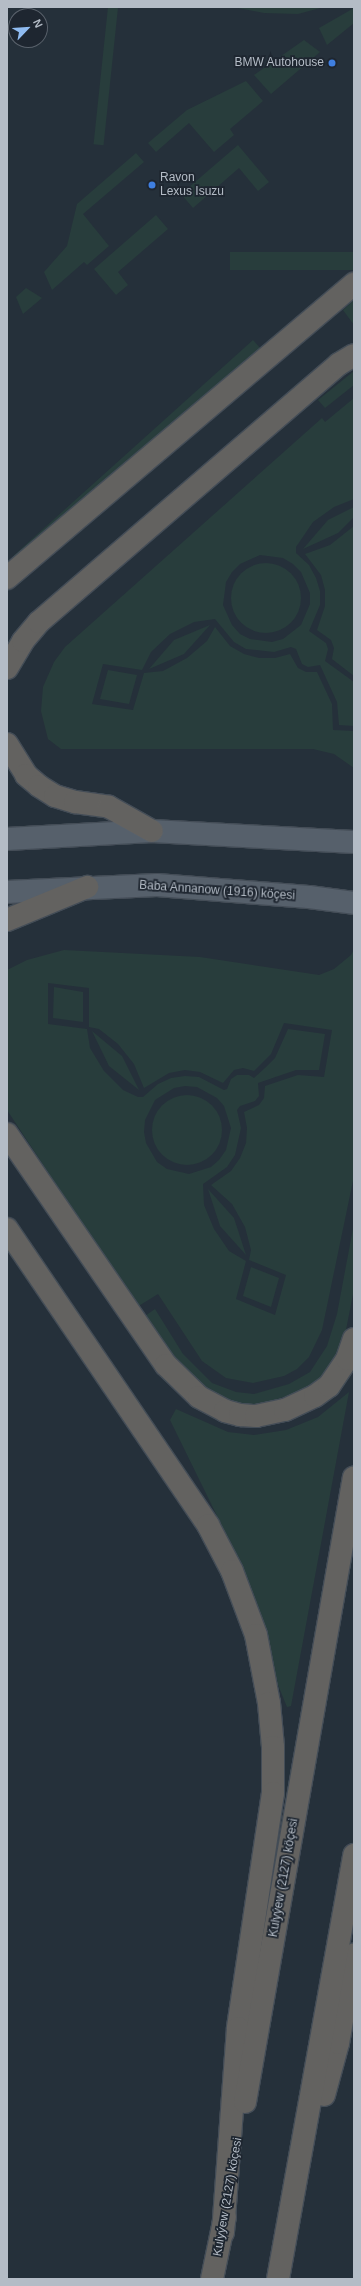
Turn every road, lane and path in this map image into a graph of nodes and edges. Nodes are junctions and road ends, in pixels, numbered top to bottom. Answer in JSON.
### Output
{"nodes":[{"id":1,"x":354,"y":284,"type":"edge"},
{"id":2,"x":354,"y":355,"type":"edge"},
{"id":3,"x":7,"y":578,"type":"edge"},
{"id":4,"x":7,"y":668,"type":"edge"},
{"id":5,"x":7,"y":744,"type":"edge"},
{"id":6,"x":152,"y":831,"type":"junction"},
{"id":7,"x":7,"y":839,"type":"edge"},
{"id":8,"x":354,"y":842,"type":"edge"},
{"id":9,"x":87,"y":887,"type":"junction"},
{"id":10,"x":7,"y":892,"type":"edge"},
{"id":11,"x":354,"y":903,"type":"edge"},
{"id":12,"x":7,"y":920,"type":"edge"},
{"id":13,"x":7,"y":1134,"type":"edge"},
{"id":14,"x":7,"y":1229,"type":"edge"},
{"id":15,"x":354,"y":1339,"type":"edge"},
{"id":16,"x":354,"y":1477,"type":"edge"},
{"id":17,"x":354,"y":1855,"type":"edge"},
{"id":18,"x":354,"y":1954,"type":"edge"},
{"id":19,"x":223,"y":2232,"type":"junction"},
{"id":20,"x":284,"y":2245,"type":"junction"},
{"id":21,"x":212,"y":2279,"type":"edge"},
{"id":22,"x":278,"y":2279,"type":"edge"}],
"edges":[{"from":1,"to":3,"type":"highway"},
{"from":2,"to":4,"type":"highway"},
{"from":5,"to":6,"type":"highway"},
{"from":6,"to":7,"type":"main road"},
{"from":6,"to":8,"type":"main road"},
{"from":9,"to":10,"type":"main road","name":"Baba Annanow (1916) köçesi"},
{"from":9,"to":11,"type":"main road","name":"Baba Annanow (1916) köçesi"},
{"from":9,"to":12,"type":"highway"},
{"from":13,"to":15,"type":"highway"},
{"from":14,"to":19,"type":"highway"},
{"from":16,"to":19,"type":"highway","name":"Kulyýew (2127) köçesi"},
{"from":17,"to":20,"type":"highway"},
{"from":18,"to":20,"type":"highway"},
{"from":19,"to":21,"type":"highway","name":"Kulyýew (2127) köçesi"},
{"from":20,"to":22,"type":"highway"}]}
